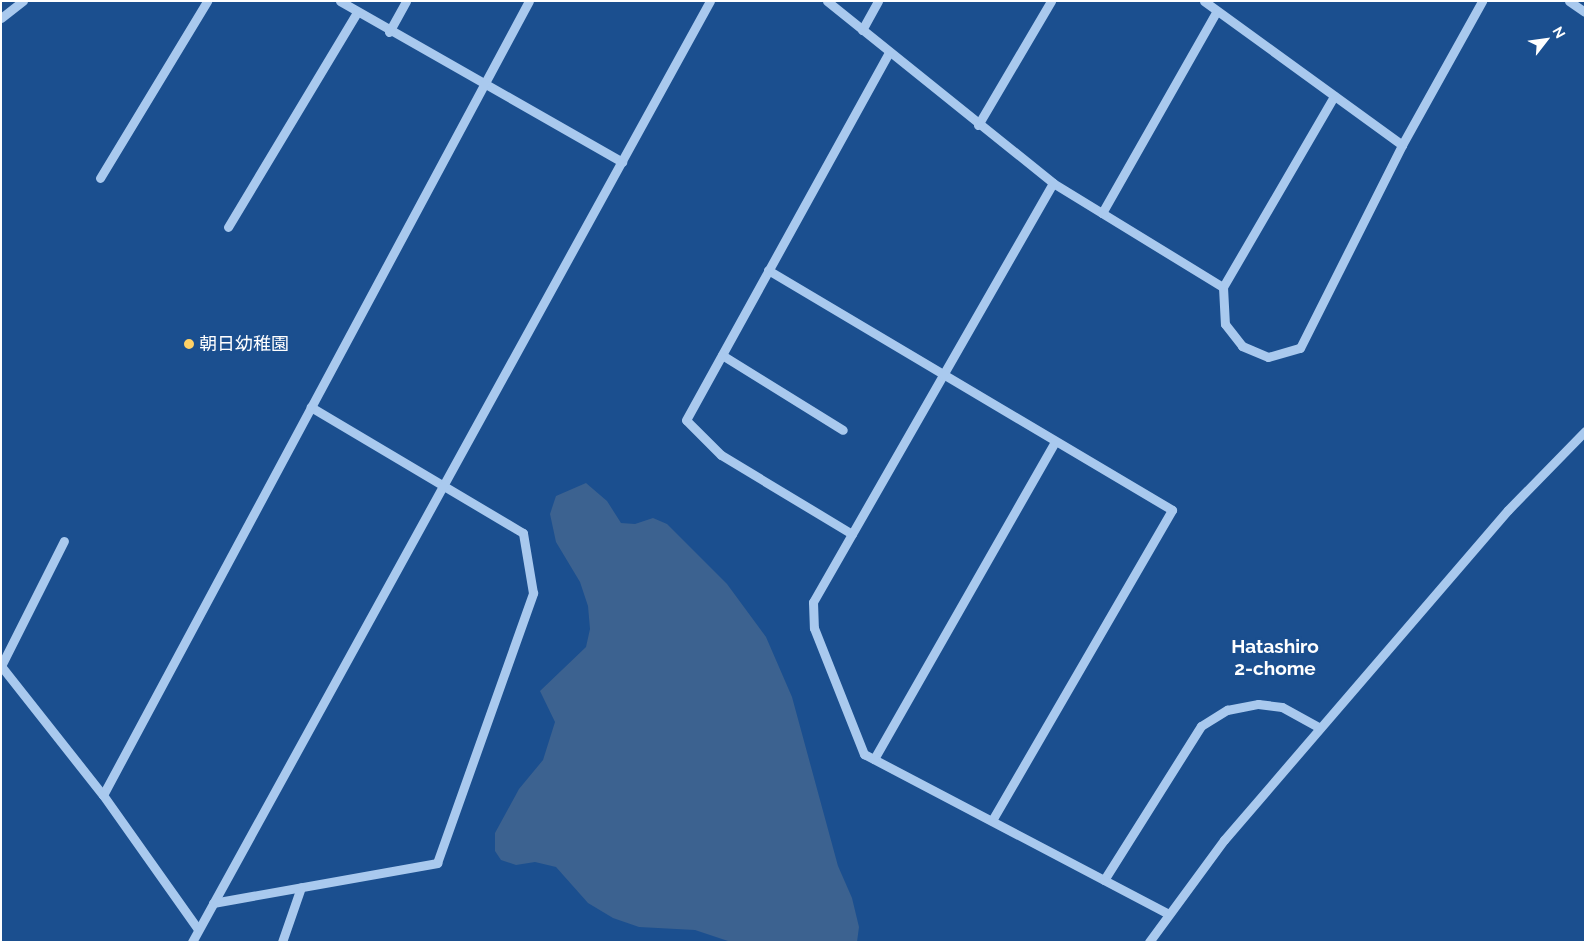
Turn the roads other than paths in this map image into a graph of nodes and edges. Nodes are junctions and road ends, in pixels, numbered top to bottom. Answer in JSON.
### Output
{"nodes":[{"id":1,"x":23,"y":1,"type":"edge"},
{"id":2,"x":207,"y":1,"type":"edge"},
{"id":3,"x":340,"y":1,"type":"edge"},
{"id":4,"x":406,"y":1,"type":"edge"},
{"id":5,"x":529,"y":1,"type":"edge"},
{"id":6,"x":710,"y":1,"type":"edge"},
{"id":7,"x":827,"y":1,"type":"edge"},
{"id":8,"x":878,"y":1,"type":"edge"},
{"id":9,"x":1051,"y":1,"type":"edge"},
{"id":10,"x":1204,"y":1,"type":"edge"},
{"id":11,"x":1482,"y":1,"type":"edge"},
{"id":12,"x":1569,"y":1,"type":"edge"},
{"id":13,"x":357,"y":12,"type":"junction"},
{"id":14,"x":1216,"y":12,"type":"junction"},
{"id":15,"x":1585,"y":12,"type":"edge"},
{"id":16,"x":1,"y":18,"type":"edge"},
{"id":17,"x":862,"y":30,"type":"junction"},
{"id":18,"x":389,"y":32,"type":"junction"},
{"id":19,"x":889,"y":52,"type":"junction"},
{"id":20,"x":484,"y":85,"type":"junction"},
{"id":21,"x":1334,"y":96,"type":"junction"},
{"id":22,"x":978,"y":125,"type":"junction"},
{"id":23,"x":1402,"y":145,"type":"junction"},
{"id":24,"x":622,"y":162,"type":"junction"},
{"id":25,"x":100,"y":178,"type":"dead end"},
{"id":26,"x":1053,"y":183,"type":"junction"},
{"id":27,"x":1102,"y":213,"type":"junction"},
{"id":28,"x":228,"y":227,"type":"dead end"},
{"id":29,"x":768,"y":270,"type":"junction"},
{"id":30,"x":1223,"y":287,"type":"junction"},
{"id":31,"x":722,"y":355,"type":"junction"},
{"id":32,"x":943,"y":376,"type":"junction"},
{"id":33,"x":311,"y":407,"type":"junction"},
{"id":34,"x":843,"y":430,"type":"dead end"},
{"id":35,"x":1585,"y":431,"type":"edge"},
{"id":36,"x":1055,"y":442,"type":"junction"},
{"id":37,"x":443,"y":486,"type":"junction"},
{"id":38,"x":852,"y":534,"type":"junction"},
{"id":39,"x":64,"y":541,"type":"dead end"},
{"id":40,"x":1,"y":666,"type":"edge"},
{"id":41,"x":1320,"y":728,"type":"junction"},
{"id":42,"x":874,"y":759,"type":"junction"},
{"id":43,"x":103,"y":795,"type":"junction"},
{"id":44,"x":992,"y":821,"type":"junction"},
{"id":45,"x":1104,"y":880,"type":"junction"},
{"id":46,"x":301,"y":887,"type":"junction"},
{"id":47,"x":213,"y":903,"type":"junction"},
{"id":48,"x":1167,"y":913,"type":"junction"},
{"id":49,"x":198,"y":929,"type":"junction"},
{"id":50,"x":192,"y":942,"type":"edge"},
{"id":51,"x":282,"y":942,"type":"edge"},
{"id":52,"x":1149,"y":942,"type":"edge"}],
"edges":[{"from":1,"to":16,"type":"street"},
{"from":2,"to":25,"type":"street"},
{"from":3,"to":13,"type":"street"},
{"from":4,"to":18,"type":"street"},
{"from":5,"to":20,"type":"street"},
{"from":6,"to":24,"type":"street"},
{"from":7,"to":17,"type":"street"},
{"from":8,"to":17,"type":"street"},
{"from":9,"to":22,"type":"street"},
{"from":10,"to":14,"type":"street"},
{"from":11,"to":23,"type":"street"},
{"from":12,"to":15,"type":"street"},
{"from":13,"to":18,"type":"street"},
{"from":13,"to":28,"type":"street"},
{"from":14,"to":21,"type":"street"},
{"from":14,"to":27,"type":"street"},
{"from":17,"to":19,"type":"street"},
{"from":18,"to":20,"type":"street"},
{"from":19,"to":22,"type":"street"},
{"from":19,"to":29,"type":"street"},
{"from":20,"to":24,"type":"street"},
{"from":20,"to":33,"type":"street"},
{"from":21,"to":23,"type":"street"},
{"from":21,"to":30,"type":"street"},
{"from":22,"to":26,"type":"street"},
{"from":23,"to":30,"type":"street"},
{"from":24,"to":37,"type":"street"},
{"from":26,"to":27,"type":"street"},
{"from":26,"to":32,"type":"street"},
{"from":27,"to":30,"type":"street"},
{"from":29,"to":31,"type":"street"},
{"from":29,"to":32,"type":"street"},
{"from":31,"to":34,"type":"street"},
{"from":31,"to":38,"type":"street"},
{"from":32,"to":36,"type":"street"},
{"from":32,"to":38,"type":"street"},
{"from":33,"to":37,"type":"street"},
{"from":33,"to":43,"type":"street"},
{"from":35,"to":41,"type":"street"},
{"from":36,"to":42,"type":"street"},
{"from":36,"to":44,"type":"street"},
{"from":37,"to":46,"type":"street"},
{"from":37,"to":47,"type":"street"},
{"from":38,"to":42,"type":"street"},
{"from":39,"to":40,"type":"street"},
{"from":40,"to":43,"type":"street"},
{"from":41,"to":45,"type":"street"},
{"from":41,"to":48,"type":"street"},
{"from":42,"to":44,"type":"street"},
{"from":43,"to":49,"type":"street"},
{"from":44,"to":45,"type":"street"},
{"from":45,"to":48,"type":"street"},
{"from":46,"to":47,"type":"street"},
{"from":46,"to":51,"type":"street"},
{"from":47,"to":49,"type":"street"},
{"from":48,"to":52,"type":"street"},
{"from":49,"to":50,"type":"street"}]}
